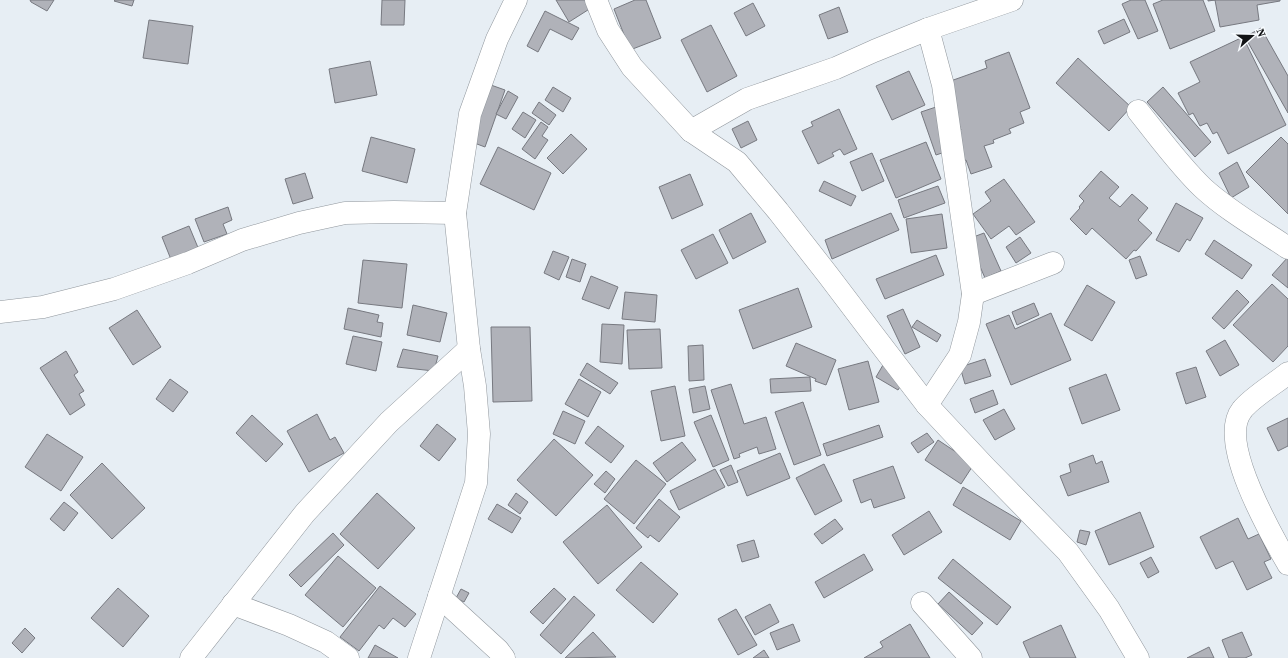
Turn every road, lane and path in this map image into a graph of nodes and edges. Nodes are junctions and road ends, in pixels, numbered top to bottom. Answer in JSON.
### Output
{"nodes":[{"id":1,"x":516,"y":0,"type":"edge"},
{"id":2,"x":596,"y":0,"type":"edge"},
{"id":3,"x":1012,"y":0,"type":"edge"},
{"id":4,"x":928,"y":29,"type":"junction"},
{"id":5,"x":1138,"y":111,"type":"dead end"},
{"id":6,"x":691,"y":131,"type":"junction"},
{"id":7,"x":455,"y":213,"type":"junction"},
{"id":8,"x":1288,"y":248,"type":"edge"},
{"id":9,"x":1053,"y":263,"type":"dead end"},
{"id":10,"x":973,"y":294,"type":"junction"},
{"id":11,"x":0,"y":312,"type":"edge"},
{"id":12,"x":469,"y":349,"type":"junction"},
{"id":13,"x":1288,"y":374,"type":"edge"},
{"id":14,"x":928,"y":405,"type":"junction"},
{"id":15,"x":1288,"y":564,"type":"edge"},
{"id":16,"x":438,"y":596,"type":"junction"},
{"id":17,"x":922,"y":603,"type":"dead end"},
{"id":18,"x":233,"y":604,"type":"junction"},
{"id":19,"x":191,"y":658,"type":"edge"},
{"id":20,"x":348,"y":658,"type":"edge"},
{"id":21,"x":418,"y":658,"type":"edge"},
{"id":22,"x":504,"y":658,"type":"edge"},
{"id":23,"x":972,"y":658,"type":"edge"},
{"id":24,"x":1138,"y":658,"type":"edge"}],
"edges":[{"from":1,"to":7,"type":"street"},
{"from":2,"to":6,"type":"street"},
{"from":3,"to":4,"type":"street"},
{"from":4,"to":6,"type":"street"},
{"from":4,"to":10,"type":"street"},
{"from":5,"to":8,"type":"street"},
{"from":6,"to":14,"type":"street"},
{"from":7,"to":11,"type":"street"},
{"from":7,"to":12,"type":"street"},
{"from":9,"to":10,"type":"street"},
{"from":10,"to":14,"type":"street"},
{"from":12,"to":16,"type":"street"},
{"from":12,"to":18,"type":"street"},
{"from":13,"to":15,"type":"street"},
{"from":14,"to":24,"type":"street"},
{"from":16,"to":21,"type":"street"},
{"from":16,"to":22,"type":"street"},
{"from":17,"to":23,"type":"street"},
{"from":18,"to":19,"type":"street"},
{"from":18,"to":20,"type":"street"}]}
